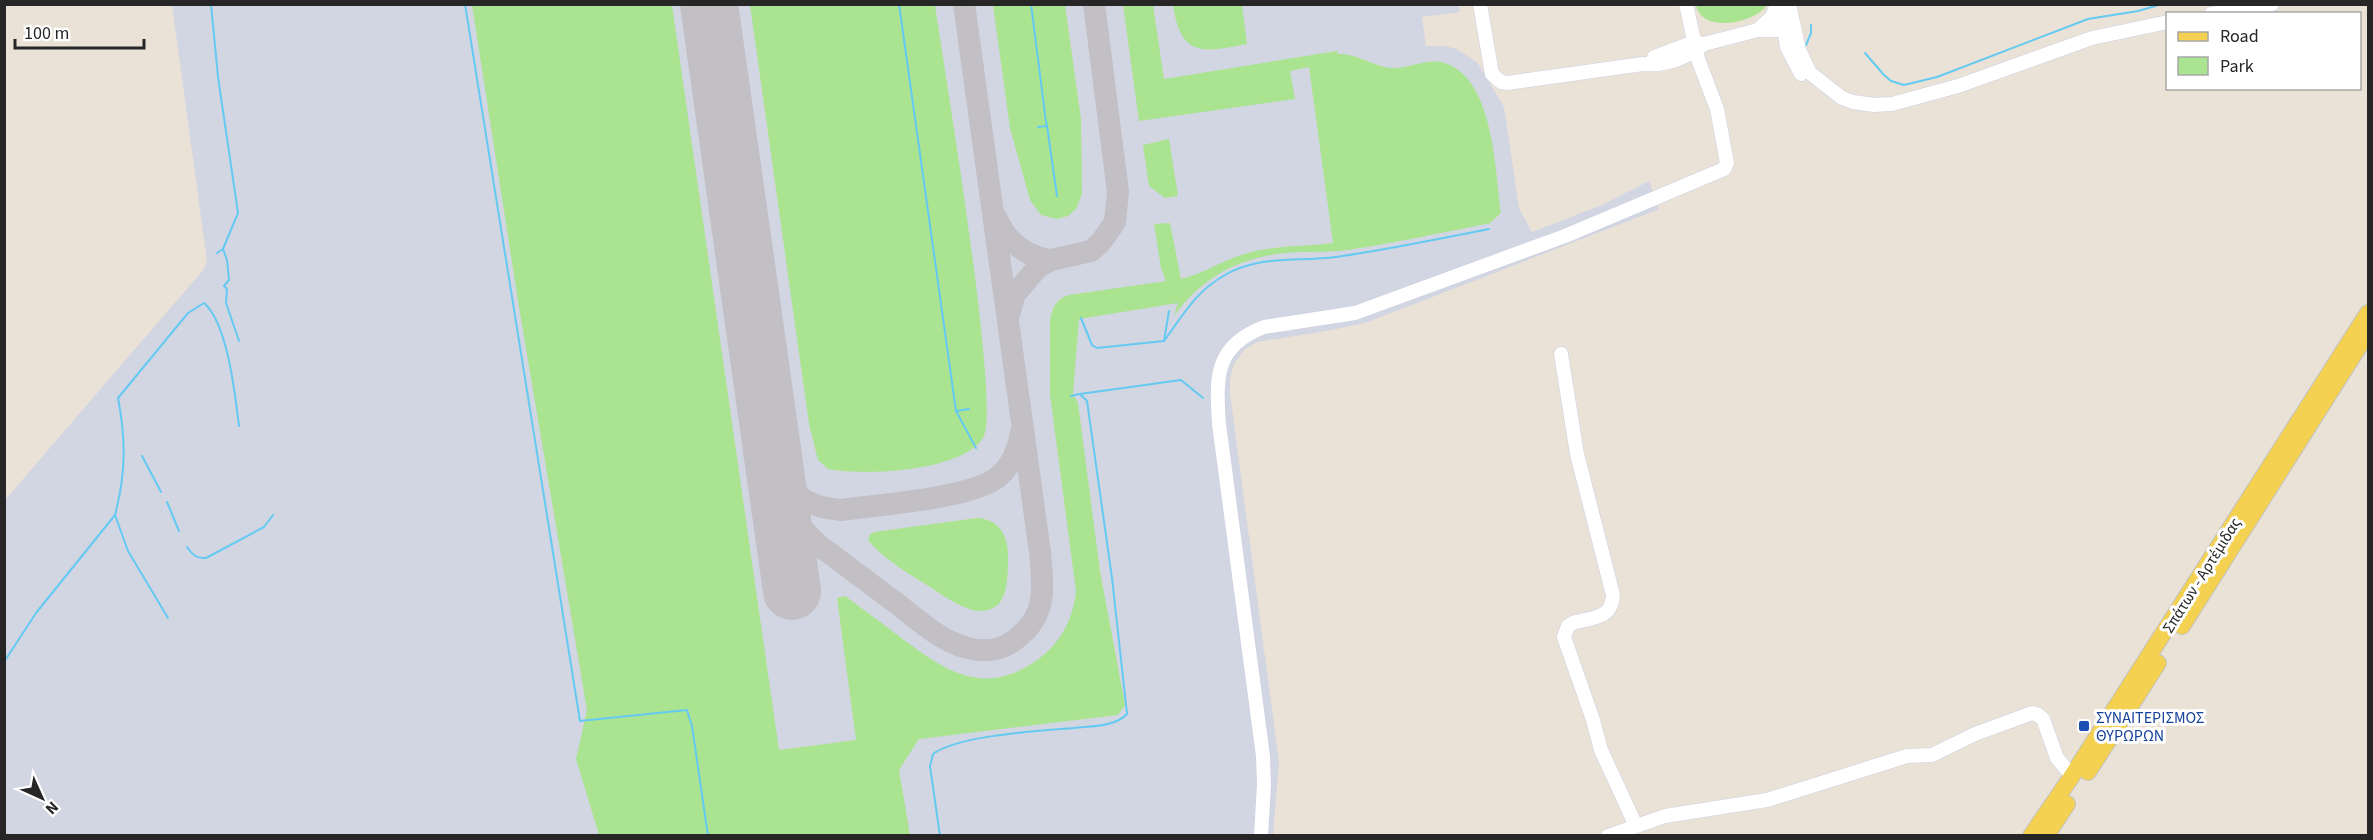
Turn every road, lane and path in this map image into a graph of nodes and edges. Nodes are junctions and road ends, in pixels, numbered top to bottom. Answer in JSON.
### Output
{"nodes":[{"id":1,"x":1480,"y":4,"type":"edge"},
{"id":2,"x":1686,"y":4,"type":"edge"},
{"id":3,"x":1778,"y":4,"type":"edge"},
{"id":4,"x":1789,"y":4,"type":"edge"},
{"id":5,"x":2272,"y":4,"type":"edge"},
{"id":6,"x":2223,"y":12,"type":"edge"},
{"id":7,"x":2166,"y":22,"type":"edge"},
{"id":8,"x":1758,"y":30,"type":"junction"},
{"id":9,"x":1790,"y":35,"type":"junction"},
{"id":10,"x":1729,"y":38,"type":"junction"},
{"id":11,"x":1698,"y":46,"type":"junction"},
{"id":12,"x":2368,"y":313,"type":"edge"},
{"id":13,"x":2368,"y":332,"type":"edge"},
{"id":14,"x":1561,"y":354,"type":"dead end"},
{"id":15,"x":2072,"y":776,"type":"junction"},
{"id":16,"x":1636,"y":826,"type":"junction"},
{"id":17,"x":1261,"y":836,"type":"edge"},
{"id":18,"x":1608,"y":836,"type":"edge"},
{"id":19,"x":2031,"y":836,"type":"edge"},
{"id":20,"x":2046,"y":836,"type":"edge"}],
"edges":[{"from":1,"to":11,"type":"street"},
{"from":2,"to":11,"type":"street"},
{"from":3,"to":8,"type":"street"},
{"from":3,"to":9,"type":"street"},
{"from":4,"to":9,"type":"street"},
{"from":5,"to":6,"type":"street"},
{"from":7,"to":9,"type":"street"},
{"from":8,"to":9,"type":"street"},
{"from":8,"to":10,"type":"street"},
{"from":9,"to":10,"type":"street"},
{"from":10,"to":11,"type":"street"},
{"from":11,"to":17,"type":"street"},
{"from":12,"to":15,"type":"main road","name":"Σπάτων - Αρτέμιδας"},
{"from":13,"to":20,"type":"main road","name":"Σπάτων - Αρτέμιδας"},
{"from":14,"to":16,"type":"street"},
{"from":15,"to":16,"type":"street"},
{"from":15,"to":19,"type":"main road","name":"Σπάτων - Αρτέμιδας"},
{"from":16,"to":18,"type":"street"}]}
